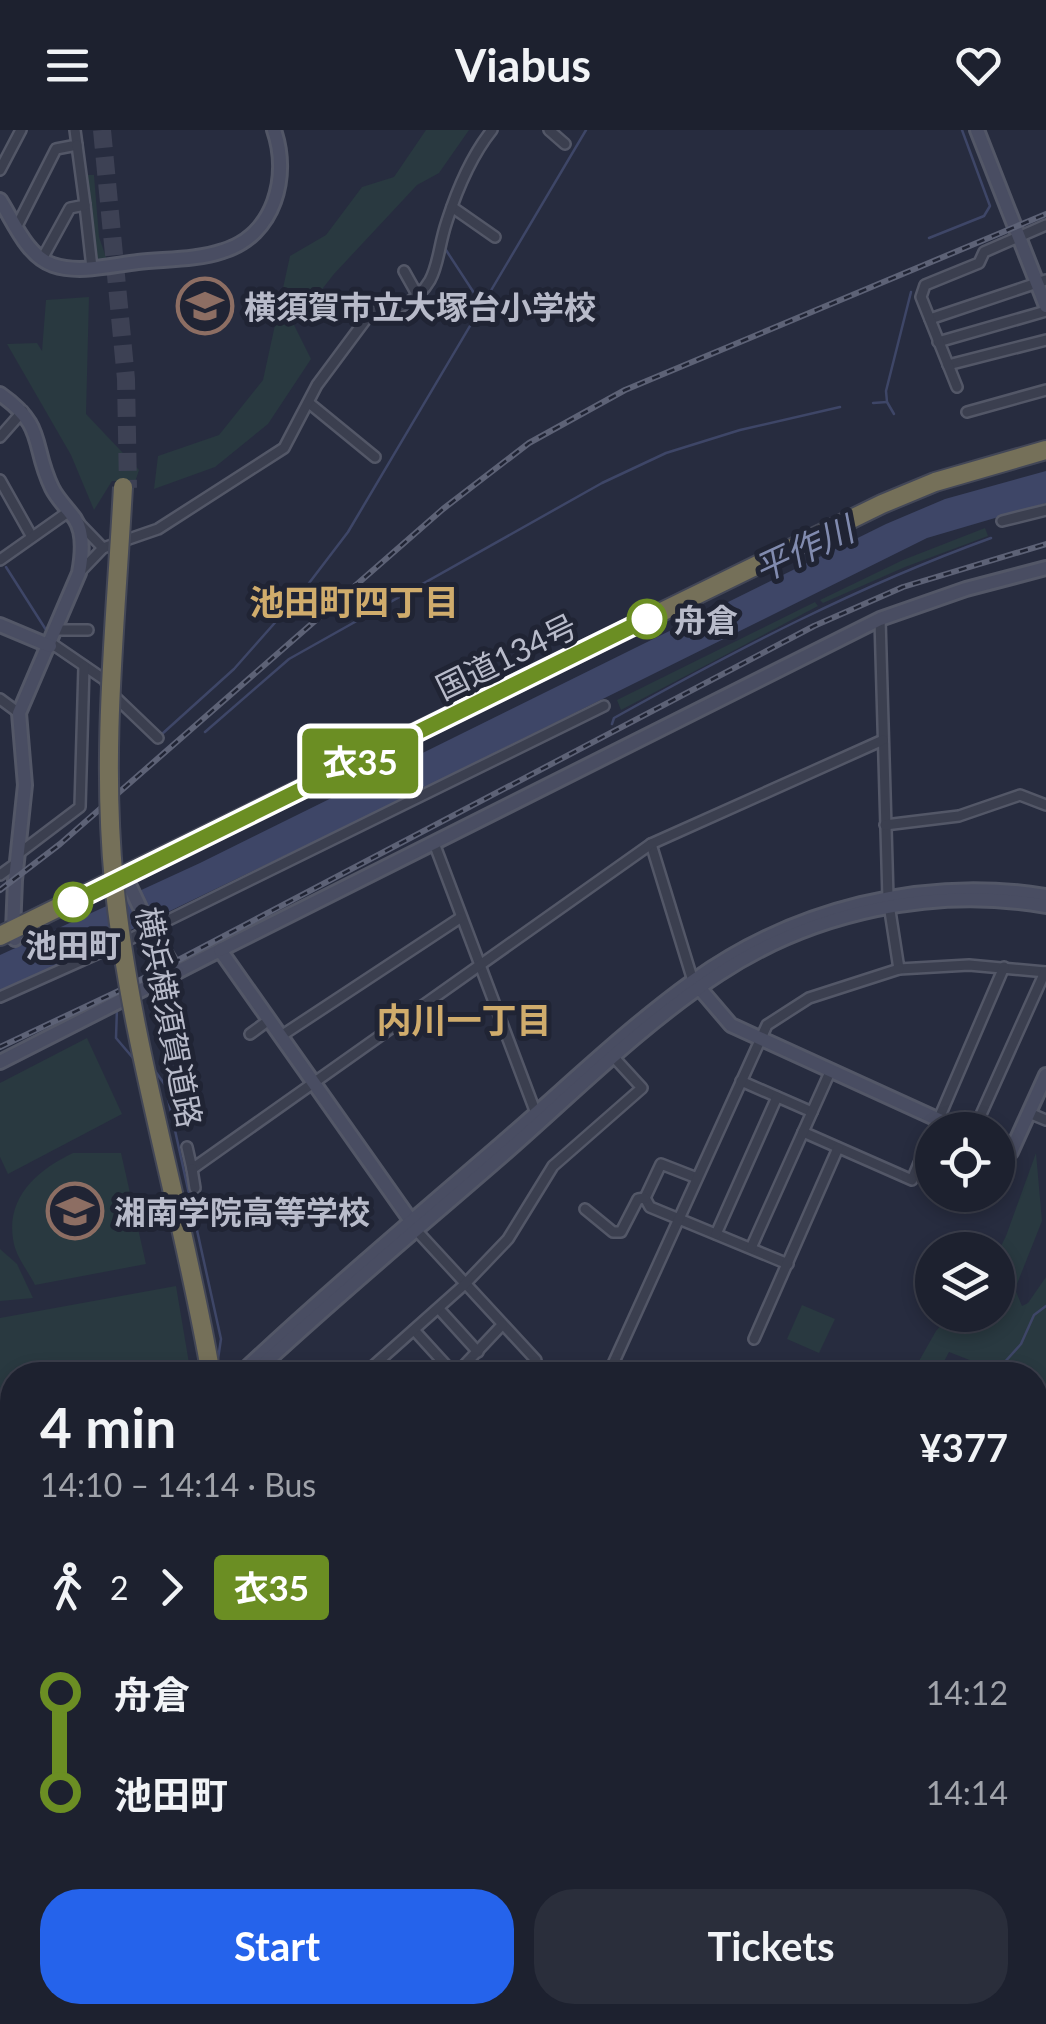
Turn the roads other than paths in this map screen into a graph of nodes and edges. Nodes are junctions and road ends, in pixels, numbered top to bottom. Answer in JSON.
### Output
{"nodes":[{"id":1,"x":21,"y":130,"type":"edge"},
{"id":2,"x":75,"y":130,"type":"edge"},
{"id":3,"x":274,"y":130,"type":"edge"},
{"id":4,"x":492,"y":130,"type":"edge"},
{"id":5,"x":549,"y":130,"type":"edge"},
{"id":6,"x":976,"y":130,"type":"edge"},
{"id":7,"x":564,"y":144,"type":"dead end"},
{"id":8,"x":77,"y":145,"type":"junction"},
{"id":9,"x":0,"y":170,"type":"edge"},
{"id":10,"x":0,"y":200,"type":"edge"},
{"id":11,"x":85,"y":205,"type":"junction"},
{"id":12,"x":452,"y":207,"type":"junction"},
{"id":13,"x":16,"y":226,"type":"junction"},
{"id":14,"x":1046,"y":226,"type":"edge"},
{"id":15,"x":495,"y":237,"type":"dead end"},
{"id":16,"x":1019,"y":237,"type":"junction"},
{"id":17,"x":42,"y":260,"type":"junction"},
{"id":18,"x":92,"y":268,"type":"junction"},
{"id":19,"x":404,"y":272,"type":"dead end"},
{"id":20,"x":1042,"y":282,"type":"edge"},
{"id":21,"x":418,"y":296,"type":"junction"},
{"id":22,"x":1046,"y":308,"type":"edge"},
{"id":23,"x":930,"y":318,"type":"junction"},
{"id":24,"x":1046,"y":340,"type":"edge"},
{"id":25,"x":938,"y":342,"type":"junction"},
{"id":26,"x":948,"y":365,"type":"junction"},
{"id":27,"x":956,"y":386,"type":"dead end"},
{"id":28,"x":1046,"y":390,"type":"edge"},
{"id":29,"x":0,"y":394,"type":"edge"},
{"id":30,"x":309,"y":403,"type":"junction"},
{"id":31,"x":23,"y":412,"type":"junction"},
{"id":32,"x":967,"y":412,"type":"dead end"},
{"id":33,"x":0,"y":437,"type":"edge"},
{"id":34,"x":1046,"y":450,"type":"edge"},
{"id":35,"x":375,"y":458,"type":"dead end"},
{"id":36,"x":1046,"y":460,"type":"edge"},
{"id":37,"x":0,"y":480,"type":"edge"},
{"id":38,"x":125,"y":488,"type":"tunnel mouth"},
{"id":39,"x":1046,"y":510,"type":"edge"},
{"id":40,"x":73,"y":517,"type":"junction"},
{"id":41,"x":1002,"y":521,"type":"dead end"},
{"id":42,"x":32,"y":538,"type":"junction"},
{"id":43,"x":104,"y":548,"type":"junction"},
{"id":44,"x":0,"y":559,"type":"edge"},
{"id":45,"x":1046,"y":568,"type":"edge"},
{"id":46,"x":79,"y":574,"type":"junction"},
{"id":47,"x":880,"y":619,"type":"junction"},
{"id":48,"x":0,"y":625,"type":"edge"},
{"id":49,"x":88,"y":630,"type":"dead end"},
{"id":50,"x":52,"y":640,"type":"junction"},
{"id":51,"x":84,"y":666,"type":"junction"},
{"id":52,"x":0,"y":698,"type":"edge"},
{"id":53,"x":604,"y":706,"type":"dead end"},
{"id":54,"x":18,"y":714,"type":"junction"},
{"id":55,"x":158,"y":738,"type":"dead end"},
{"id":56,"x":884,"y":740,"type":"junction"},
{"id":57,"x":1046,"y":805,"type":"edge"},
{"id":58,"x":884,"y":826,"type":"junction"},
{"id":59,"x":434,"y":843,"type":"junction"},
{"id":60,"x":651,"y":844,"type":"junction"},
{"id":61,"x":18,"y":858,"type":"junction"},
{"id":62,"x":0,"y":875,"type":"edge"},
{"id":63,"x":128,"y":884,"type":"junction"},
{"id":64,"x":1046,"y":896,"type":"edge"},
{"id":65,"x":889,"y":902,"type":"junction"},
{"id":66,"x":1046,"y":906,"type":"edge"},
{"id":67,"x":460,"y":918,"type":"junction"},
{"id":68,"x":141,"y":932,"type":"junction"},
{"id":69,"x":7,"y":938,"type":"edge"},
{"id":70,"x":220,"y":950,"type":"junction"},
{"id":71,"x":480,"y":966,"type":"junction"},
{"id":72,"x":1004,"y":966,"type":"junction"},
{"id":73,"x":899,"y":969,"type":"junction"},
{"id":74,"x":177,"y":972,"type":"junction"},
{"id":75,"x":1046,"y":972,"type":"edge"},
{"id":76,"x":696,"y":984,"type":"junction"},
{"id":77,"x":0,"y":998,"type":"edge"},
{"id":78,"x":269,"y":1020,"type":"junction"},
{"id":79,"x":250,"y":1034,"type":"dead end"},
{"id":80,"x":281,"y":1036,"type":"junction"},
{"id":81,"x":760,"y":1040,"type":"junction"},
{"id":82,"x":612,"y":1055,"type":"junction"},
{"id":83,"x":0,"y":1062,"type":"edge"},
{"id":84,"x":830,"y":1072,"type":"junction"},
{"id":85,"x":1046,"y":1075,"type":"edge"},
{"id":86,"x":741,"y":1081,"type":"junction"},
{"id":87,"x":314,"y":1084,"type":"junction"},
{"id":88,"x":777,"y":1096,"type":"junction"},
{"id":89,"x":812,"y":1112,"type":"junction"},
{"id":90,"x":941,"y":1112,"type":"edge"},
{"id":91,"x":982,"y":1112,"type":"edge"},
{"id":92,"x":1029,"y":1113,"type":"junction"},
{"id":93,"x":915,"y":1117,"type":"edge"},
{"id":94,"x":538,"y":1118,"type":"junction"},
{"id":95,"x":1046,"y":1120,"type":"edge"},
{"id":96,"x":803,"y":1132,"type":"junction"},
{"id":97,"x":1015,"y":1133,"type":"edge"},
{"id":98,"x":187,"y":1146,"type":"dead end"},
{"id":99,"x":838,"y":1148,"type":"junction"},
{"id":100,"x":192,"y":1170,"type":"junction"},
{"id":101,"x":915,"y":1173,"type":"edge"},
{"id":102,"x":697,"y":1178,"type":"junction"},
{"id":103,"x":195,"y":1188,"type":"dead end"},
{"id":104,"x":645,"y":1198,"type":"junction"},
{"id":105,"x":585,"y":1209,"type":"dead end"},
{"id":106,"x":679,"y":1218,"type":"junction"},
{"id":107,"x":414,"y":1225,"type":"junction"},
{"id":108,"x":716,"y":1234,"type":"junction"},
{"id":109,"x":751,"y":1248,"type":"junction"},
{"id":110,"x":788,"y":1264,"type":"junction"},
{"id":111,"x":465,"y":1284,"type":"junction"},
{"id":112,"x":439,"y":1309,"type":"junction"},
{"id":113,"x":502,"y":1325,"type":"junction"},
{"id":114,"x":414,"y":1330,"type":"junction"},
{"id":115,"x":754,"y":1338,"type":"dead end"},
{"id":116,"x":478,"y":1352,"type":"junction"},
{"id":117,"x":536,"y":1360,"type":"dead end"},
{"id":118,"x":211,"y":1362,"type":"edge"},
{"id":119,"x":253,"y":1362,"type":"edge"},
{"id":120,"x":266,"y":1362,"type":"edge"},
{"id":121,"x":378,"y":1362,"type":"edge"},
{"id":122,"x":443,"y":1362,"type":"edge"},
{"id":123,"x":468,"y":1362,"type":"edge"},
{"id":124,"x":614,"y":1362,"type":"edge"},
{"id":125,"x":300,"y":2024,"type":"edge"},
{"id":126,"x":337,"y":2024,"type":"edge"}],
"edges":[{"from":1,"to":9,"type":"street"},
{"from":2,"to":8,"type":"street"},
{"from":3,"to":18,"type":"street"},
{"from":4,"to":12,"type":"street"},
{"from":5,"to":7,"type":"street"},
{"from":6,"to":16,"type":"street"},
{"from":8,"to":11,"type":"street"},
{"from":8,"to":13,"type":"street"},
{"from":10,"to":13,"type":"street"},
{"from":11,"to":17,"type":"street"},
{"from":11,"to":18,"type":"street"},
{"from":12,"to":15,"type":"street"},
{"from":12,"to":21,"type":"street"},
{"from":13,"to":17,"type":"street"},
{"from":14,"to":16,"type":"street"},
{"from":16,"to":20,"type":"street"},
{"from":16,"to":23,"type":"street"},
{"from":17,"to":18,"type":"street"},
{"from":19,"to":21,"type":"street"},
{"from":20,"to":22,"type":"street"},
{"from":20,"to":23,"type":"street"},
{"from":21,"to":30,"type":"street"},
{"from":22,"to":25,"type":"street"},
{"from":23,"to":25,"type":"street"},
{"from":24,"to":26,"type":"street"},
{"from":25,"to":26,"type":"street"},
{"from":26,"to":27,"type":"street"},
{"from":28,"to":32,"type":"street"},
{"from":29,"to":31,"type":"street"},
{"from":30,"to":35,"type":"street"},
{"from":30,"to":43,"type":"street"},
{"from":31,"to":33,"type":"street"},
{"from":31,"to":40,"type":"street"},
{"from":34,"to":63,"type":"highway","name":"国道134号"},
{"from":36,"to":63,"type":"highway","name":"国道134号"},
{"from":37,"to":42,"type":"street"},
{"from":38,"to":118,"type":"highway","name":"横浜横須賀道路","bridge":true},
{"from":39,"to":41,"type":"street"},
{"from":40,"to":42,"type":"street"},
{"from":40,"to":43,"type":"street"},
{"from":40,"to":46,"type":"street"},
{"from":42,"to":44,"type":"street"},
{"from":43,"to":46,"type":"street"},
{"from":45,"to":47,"type":"street"},
{"from":46,"to":50,"type":"street"},
{"from":47,"to":56,"type":"street"},
{"from":47,"to":59,"type":"street"},
{"from":48,"to":50,"type":"street"},
{"from":49,"to":50,"type":"street"},
{"from":50,"to":51,"type":"street"},
{"from":50,"to":54,"type":"street"},
{"from":51,"to":55,"type":"street"},
{"from":51,"to":61,"type":"street"},
{"from":52,"to":54,"type":"street"},
{"from":53,"to":68,"type":"street"},
{"from":54,"to":61,"type":"street"},
{"from":56,"to":58,"type":"street"},
{"from":56,"to":60,"type":"street"},
{"from":57,"to":58,"type":"street"},
{"from":58,"to":65,"type":"street"},
{"from":59,"to":67,"type":"street"},
{"from":59,"to":70,"type":"street"},
{"from":60,"to":71,"type":"street"},
{"from":60,"to":76,"type":"street"},
{"from":61,"to":62,"type":"street"},
{"from":61,"to":69,"type":"street"},
{"from":63,"to":68,"type":"street"},
{"from":63,"to":69,"type":"highway","name":"国道134号"},
{"from":64,"to":65,"type":"street"},
{"from":65,"to":66,"type":"street"},
{"from":65,"to":73,"type":"street"},
{"from":65,"to":76,"type":"street"},
{"from":67,"to":71,"type":"street"},
{"from":67,"to":80,"type":"street"},
{"from":68,"to":74,"type":"street"},
{"from":68,"to":77,"type":"street"},
{"from":70,"to":74,"type":"street"},
{"from":70,"to":78,"type":"street"},
{"from":71,"to":87,"type":"street"},
{"from":71,"to":94,"type":"street"},
{"from":72,"to":73,"type":"street"},
{"from":72,"to":75,"type":"street"},
{"from":72,"to":90,"type":"street"},
{"from":73,"to":81,"type":"street"},
{"from":74,"to":83,"type":"street"},
{"from":75,"to":91,"type":"street"},
{"from":76,"to":81,"type":"street"},
{"from":76,"to":82,"type":"street"},
{"from":78,"to":79,"type":"street"},
{"from":78,"to":80,"type":"street"},
{"from":80,"to":87,"type":"street"},
{"from":81,"to":84,"type":"street"},
{"from":81,"to":86,"type":"street"},
{"from":82,"to":94,"type":"street"},
{"from":82,"to":111,"type":"street"},
{"from":84,"to":89,"type":"street"},
{"from":84,"to":93,"type":"street"},
{"from":85,"to":92,"type":"street"},
{"from":86,"to":88,"type":"street"},
{"from":86,"to":102,"type":"street"},
{"from":87,"to":100,"type":"street"},
{"from":87,"to":107,"type":"street"},
{"from":88,"to":89,"type":"street"},
{"from":88,"to":108,"type":"street"},
{"from":89,"to":96,"type":"street"},
{"from":92,"to":95,"type":"street"},
{"from":92,"to":97,"type":"street"},
{"from":94,"to":107,"type":"street"},
{"from":96,"to":99,"type":"street"},
{"from":96,"to":109,"type":"street"},
{"from":98,"to":100,"type":"street"},
{"from":99,"to":101,"type":"street"},
{"from":99,"to":110,"type":"street"},
{"from":100,"to":103,"type":"street"},
{"from":102,"to":104,"type":"street"},
{"from":102,"to":106,"type":"street"},
{"from":104,"to":105,"type":"street"},
{"from":104,"to":106,"type":"street"},
{"from":106,"to":108,"type":"street"},
{"from":106,"to":124,"type":"street"},
{"from":107,"to":111,"type":"street"},
{"from":107,"to":119,"type":"street"},
{"from":107,"to":120,"type":"street"},
{"from":108,"to":109,"type":"street"},
{"from":109,"to":110,"type":"street"},
{"from":110,"to":115,"type":"street"},
{"from":111,"to":112,"type":"street"},
{"from":111,"to":113,"type":"street"},
{"from":112,"to":114,"type":"street"},
{"from":112,"to":116,"type":"street"},
{"from":113,"to":116,"type":"street"},
{"from":113,"to":117,"type":"street"},
{"from":114,"to":121,"type":"street"},
{"from":114,"to":122,"type":"street"},
{"from":116,"to":123,"type":"street"},
{"from":125,"to":126,"type":"street"}]}
